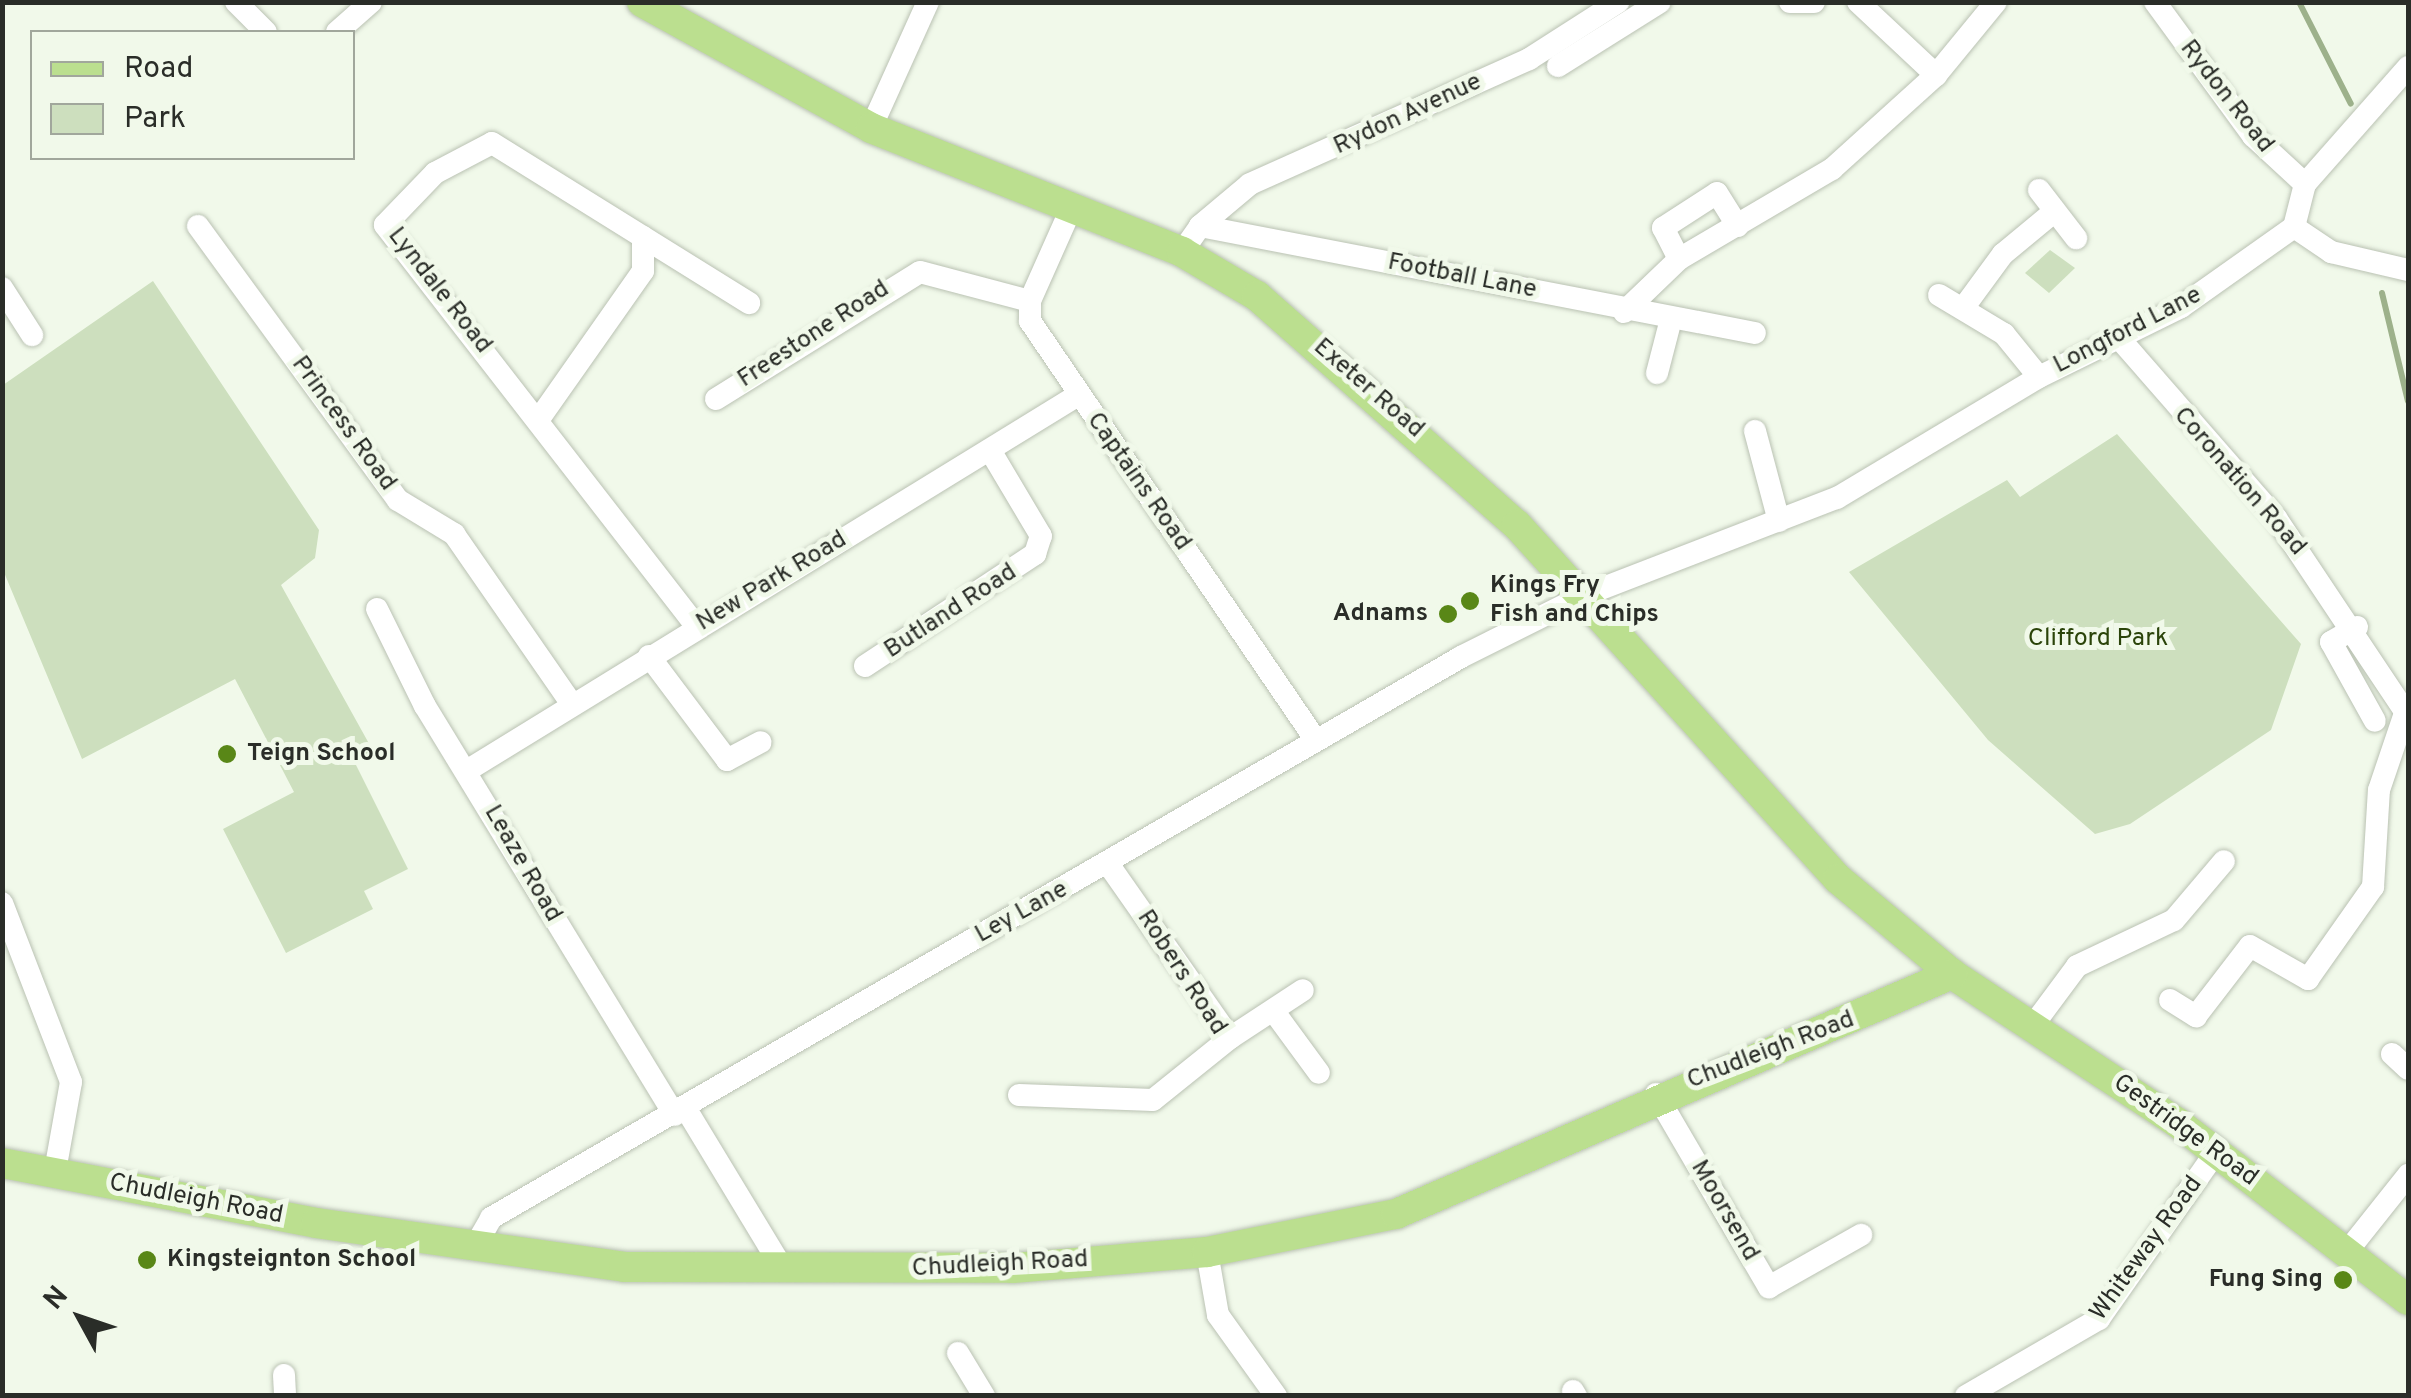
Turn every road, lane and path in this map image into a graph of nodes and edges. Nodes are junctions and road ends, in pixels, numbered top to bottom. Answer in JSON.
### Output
{"nodes":[{"id":1,"x":236,"y":2,"type":"edge"},
{"id":2,"x":371,"y":2,"type":"edge"},
{"id":3,"x":642,"y":2,"type":"edge"},
{"id":4,"x":928,"y":2,"type":"edge"},
{"id":5,"x":1618,"y":2,"type":"edge"},
{"id":6,"x":1660,"y":2,"type":"edge"},
{"id":7,"x":1790,"y":2,"type":"edge"},
{"id":8,"x":1814,"y":2,"type":"edge"},
{"id":9,"x":1858,"y":2,"type":"edge"},
{"id":10,"x":1996,"y":2,"type":"edge"},
{"id":11,"x":2155,"y":2,"type":"edge"},
{"id":12,"x":264,"y":30,"type":"edge"},
{"id":13,"x":339,"y":30,"type":"edge"},
{"id":14,"x":1558,"y":66,"type":"dead end"},
{"id":15,"x":2408,"y":67,"type":"edge"},
{"id":16,"x":1936,"y":75,"type":"junction"},
{"id":17,"x":871,"y":128,"type":"junction"},
{"id":18,"x":2305,"y":184,"type":"junction"},
{"id":19,"x":2039,"y":190,"type":"dead end"},
{"id":20,"x":1070,"y":211,"type":"junction"},
{"id":21,"x":2055,"y":211,"type":"junction"},
{"id":22,"x":198,"y":226,"type":"dead end"},
{"id":23,"x":1200,"y":226,"type":"junction"},
{"id":24,"x":1738,"y":226,"type":"junction"},
{"id":25,"x":2294,"y":227,"type":"junction"},
{"id":26,"x":643,"y":237,"type":"junction"},
{"id":27,"x":2076,"y":238,"type":"dead end"},
{"id":28,"x":1182,"y":252,"type":"junction"},
{"id":29,"x":1679,"y":259,"type":"junction"},
{"id":30,"x":2408,"y":270,"type":"edge"},
{"id":31,"x":2,"y":288,"type":"edge"},
{"id":32,"x":1939,"y":295,"type":"dead end"},
{"id":33,"x":1030,"y":301,"type":"junction"},
{"id":34,"x":749,"y":303,"type":"dead end"},
{"id":35,"x":1964,"y":307,"type":"junction"},
{"id":36,"x":1624,"y":312,"type":"junction"},
{"id":37,"x":1671,"y":319,"type":"junction"},
{"id":38,"x":1756,"y":333,"type":"dead end"},
{"id":39,"x":32,"y":335,"type":"dead end"},
{"id":40,"x":2119,"y":338,"type":"junction"},
{"id":41,"x":1656,"y":373,"type":"dead end"},
{"id":42,"x":2039,"y":377,"type":"junction"},
{"id":43,"x":1078,"y":395,"type":"junction"},
{"id":44,"x":716,"y":399,"type":"dead end"},
{"id":45,"x":539,"y":419,"type":"junction"},
{"id":46,"x":1755,"y":431,"type":"dead end"},
{"id":47,"x":990,"y":450,"type":"junction"},
{"id":48,"x":1779,"y":522,"type":"junction"},
{"id":49,"x":1585,"y":595,"type":"junction"},
{"id":50,"x":377,"y":609,"type":"dead end"},
{"id":51,"x":697,"y":627,"type":"junction"},
{"id":52,"x":2357,"y":627,"type":"junction"},
{"id":53,"x":650,"y":656,"type":"junction"},
{"id":54,"x":865,"y":666,"type":"dead end"},
{"id":55,"x":571,"y":704,"type":"junction"},
{"id":56,"x":2406,"y":716,"type":"edge"},
{"id":57,"x":2375,"y":721,"type":"dead end"},
{"id":58,"x":1315,"y":738,"type":"junction"},
{"id":59,"x":761,"y":742,"type":"dead end"},
{"id":60,"x":468,"y":770,"type":"junction"},
{"id":61,"x":2224,"y":861,"type":"dead end"},
{"id":62,"x":1109,"y":865,"type":"junction"},
{"id":63,"x":2,"y":903,"type":"edge"},
{"id":64,"x":1952,"y":974,"type":"junction"},
{"id":65,"x":1303,"y":990,"type":"dead end"},
{"id":66,"x":2170,"y":1000,"type":"dead end"},
{"id":67,"x":1274,"y":1013,"type":"junction"},
{"id":68,"x":2034,"y":1024,"type":"junction"},
{"id":69,"x":1230,"y":1038,"type":"junction"},
{"id":70,"x":1319,"y":1073,"type":"dead end"},
{"id":71,"x":1656,"y":1094,"type":"junction"},
{"id":72,"x":1020,"y":1095,"type":"dead end"},
{"id":73,"x":681,"y":1112,"type":"junction"},
{"id":74,"x":2216,"y":1152,"type":"junction"},
{"id":75,"x":2,"y":1163,"type":"edge"},
{"id":76,"x":54,"y":1171,"type":"junction"},
{"id":77,"x":2408,"y":1175,"type":"edge"},
{"id":78,"x":1861,"y":1235,"type":"dead end"},
{"id":79,"x":474,"y":1248,"type":"junction"},
{"id":80,"x":1207,"y":1252,"type":"junction"},
{"id":81,"x":2346,"y":1253,"type":"junction"},
{"id":82,"x":780,"y":1264,"type":"junction"},
{"id":83,"x":2408,"y":1300,"type":"edge"},
{"id":84,"x":958,"y":1353,"type":"dead end"},
{"id":85,"x":984,"y":1396,"type":"edge"},
{"id":86,"x":1276,"y":1396,"type":"edge"},
{"id":87,"x":1966,"y":1396,"type":"edge"}],
"edges":[{"from":1,"to":12,"type":"street"},
{"from":2,"to":13,"type":"street"},
{"from":3,"to":17,"type":"main road","name":"Exeter Road"},
{"from":4,"to":17,"type":"street"},
{"from":5,"to":23,"type":"street","name":"Rydon Avenue"},
{"from":6,"to":14,"type":"street"},
{"from":7,"to":8,"type":"street"},
{"from":9,"to":16,"type":"street"},
{"from":10,"to":16,"type":"street"},
{"from":11,"to":18,"type":"street","name":"Rydon Road"},
{"from":15,"to":18,"type":"street"},
{"from":16,"to":24,"type":"street"},
{"from":17,"to":20,"type":"main road","name":"Exeter Road"},
{"from":18,"to":25,"type":"street"},
{"from":19,"to":21,"type":"street"},
{"from":20,"to":28,"type":"main road","name":"Exeter Road"},
{"from":20,"to":33,"type":"street"},
{"from":21,"to":27,"type":"street"},
{"from":21,"to":35,"type":"street"},
{"from":22,"to":55,"type":"street","name":"Princess Road"},
{"from":23,"to":28,"type":"street"},
{"from":23,"to":36,"type":"street","name":"Football Lane"},
{"from":24,"to":29,"type":"street"},
{"from":24,"to":29,"type":"street"},
{"from":25,"to":30,"type":"street"},
{"from":25,"to":40,"type":"street","name":"Longford Lane"},
{"from":26,"to":34,"type":"street","name":"Lyndale Road"},
{"from":26,"to":45,"type":"street"},
{"from":26,"to":45,"type":"street","name":"Lyndale Road"},
{"from":28,"to":49,"type":"main road","name":"Exeter Road"},
{"from":29,"to":36,"type":"street"},
{"from":31,"to":39,"type":"street"},
{"from":32,"to":35,"type":"street"},
{"from":33,"to":43,"type":"street","name":"Captains Road"},
{"from":33,"to":44,"type":"street","name":"Freestone Road"},
{"from":35,"to":42,"type":"street"},
{"from":36,"to":37,"type":"street","name":"Football Lane"},
{"from":37,"to":38,"type":"street","name":"Football Lane"},
{"from":37,"to":41,"type":"street"},
{"from":40,"to":42,"type":"street","name":"Longford Lane"},
{"from":40,"to":52,"type":"street","name":"Coronation Road"},
{"from":42,"to":48,"type":"street","name":"Longford Lane"},
{"from":43,"to":47,"type":"street","name":"New Park Road"},
{"from":43,"to":58,"type":"street","name":"Captains Road"},
{"from":45,"to":51,"type":"street","name":"Lyndale Road"},
{"from":46,"to":48,"type":"street"},
{"from":47,"to":51,"type":"street","name":"New Park Road"},
{"from":47,"to":54,"type":"street","name":"Butland Road"},
{"from":48,"to":49,"type":"street","name":"Longford Lane"},
{"from":49,"to":58,"type":"street","name":"Ley Lane"},
{"from":49,"to":64,"type":"main road","name":"Exeter Road"},
{"from":50,"to":60,"type":"street","name":"Leaze Road"},
{"from":51,"to":53,"type":"street","name":"New Park Road"},
{"from":52,"to":56,"type":"street","name":"Coronation Road"},
{"from":52,"to":57,"type":"street"},
{"from":53,"to":55,"type":"street","name":"New Park Road"},
{"from":53,"to":59,"type":"street"},
{"from":55,"to":60,"type":"street","name":"New Park Road"},
{"from":56,"to":66,"type":"street"},
{"from":58,"to":62,"type":"street","name":"Ley Lane"},
{"from":60,"to":73,"type":"street","name":"Leaze Road"},
{"from":61,"to":68,"type":"street"},
{"from":62,"to":69,"type":"street","name":"Robers Road"},
{"from":62,"to":73,"type":"street","name":"Ley Lane"},
{"from":63,"to":76,"type":"street"},
{"from":64,"to":68,"type":"main road","name":"Gestridge Road"},
{"from":64,"to":71,"type":"main road","name":"Chudleigh Road"},
{"from":65,"to":67,"type":"street"},
{"from":67,"to":69,"type":"street"},
{"from":67,"to":70,"type":"street"},
{"from":68,"to":74,"type":"main road","name":"Gestridge Road"},
{"from":69,"to":72,"type":"street","name":"Robers Road"},
{"from":71,"to":78,"type":"street","name":"Moorsend"},
{"from":71,"to":80,"type":"main road","name":"Chudleigh Road"},
{"from":73,"to":79,"type":"street","name":"Ley Lane"},
{"from":73,"to":82,"type":"street","name":"Leaze Road"},
{"from":74,"to":81,"type":"main road","name":"Gestridge Road"},
{"from":74,"to":87,"type":"street","name":"Whiteway Road"},
{"from":75,"to":76,"type":"main road","name":"Chudleigh Road"},
{"from":76,"to":79,"type":"main road","name":"Chudleigh Road"},
{"from":77,"to":81,"type":"street"},
{"from":79,"to":82,"type":"main road","name":"Chudleigh Road"},
{"from":80,"to":82,"type":"main road","name":"Chudleigh Road"},
{"from":80,"to":86,"type":"street"},
{"from":81,"to":83,"type":"main road","name":"Gestridge Road"},
{"from":84,"to":85,"type":"street"}]}
